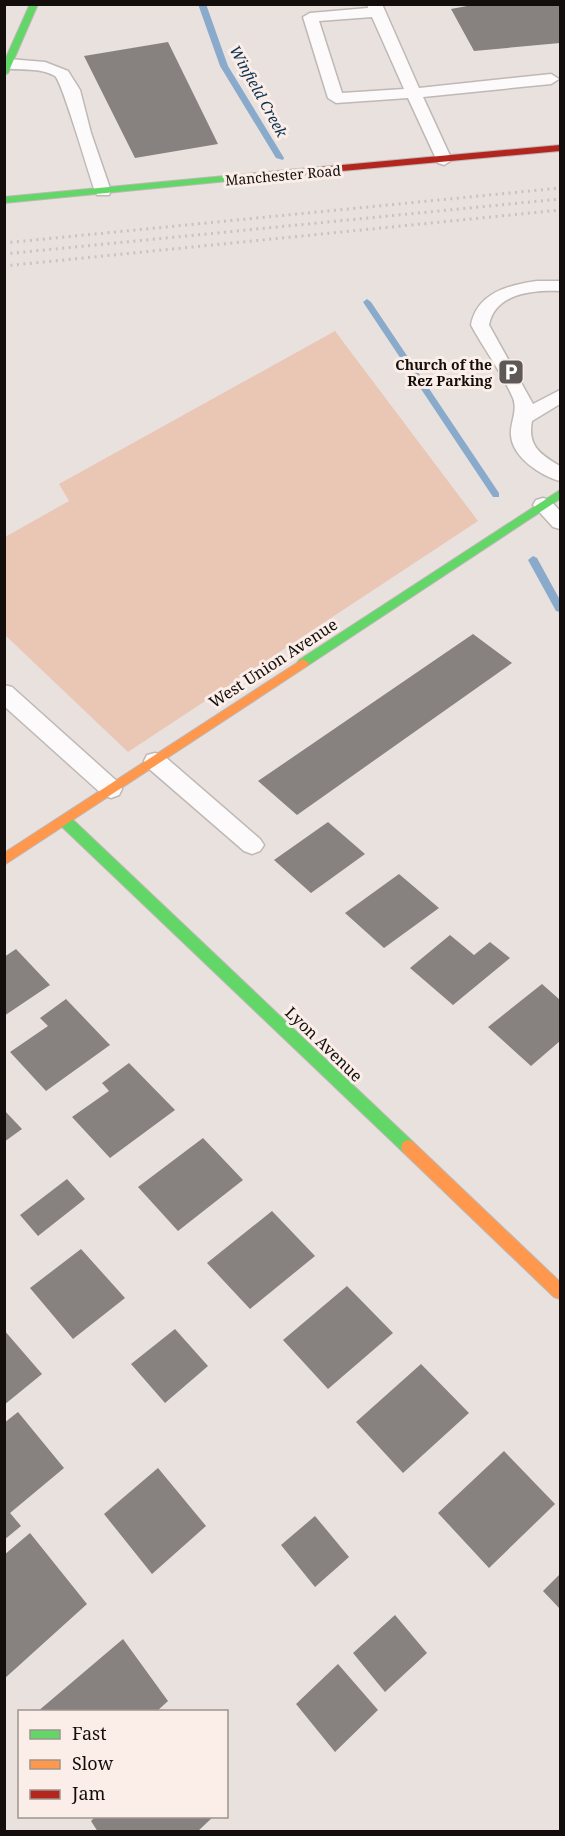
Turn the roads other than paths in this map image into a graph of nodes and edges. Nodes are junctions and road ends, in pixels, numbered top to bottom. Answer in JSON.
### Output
{"nodes":[{"id":1,"x":34,"y":4,"type":"edge"},
{"id":2,"x":376,"y":8,"type":"edge"},
{"id":3,"x":7,"y":69,"type":"edge"},
{"id":4,"x":551,"y":79,"type":"dead end"},
{"id":5,"x":414,"y":93,"type":"junction"},
{"id":6,"x":561,"y":148,"type":"edge"},
{"id":7,"x":444,"y":160,"type":"junction"},
{"id":8,"x":103,"y":191,"type":"junction"},
{"id":9,"x":4,"y":200,"type":"edge"},
{"id":10,"x":561,"y":286,"type":"edge"},
{"id":11,"x":561,"y":396,"type":"edge"},
{"id":12,"x":525,"y":417,"type":"junction"},
{"id":13,"x":561,"y":475,"type":"edge"},
{"id":14,"x":561,"y":494,"type":"edge"},
{"id":15,"x":543,"y":505,"type":"junction"},
{"id":16,"x":561,"y":522,"type":"edge"},
{"id":17,"x":4,"y":693,"type":"edge"},
{"id":18,"x":154,"y":761,"type":"junction"},
{"id":19,"x":111,"y":789,"type":"junction"},
{"id":20,"x":64,"y":820,"type":"junction"},
{"id":21,"x":252,"y":845,"type":"dead end"},
{"id":22,"x":4,"y":860,"type":"edge"},
{"id":23,"x":561,"y":1292,"type":"edge"}],
"edges":[{"from":1,"to":3,"type":"street"},
{"from":2,"to":5,"type":"lane"},
{"from":2,"to":5,"type":"lane"},
{"from":3,"to":8,"type":"lane"},
{"from":4,"to":5,"type":"lane"},
{"from":5,"to":7,"type":"lane"},
{"from":6,"to":7,"type":"street","name":"Manchester Road"},
{"from":7,"to":8,"type":"street","name":"Manchester Road"},
{"from":8,"to":9,"type":"street","name":"Manchester Road"},
{"from":10,"to":12,"type":"lane"},
{"from":11,"to":12,"type":"lane"},
{"from":12,"to":13,"type":"lane"},
{"from":14,"to":15,"type":"street","name":"West Union Avenue"},
{"from":15,"to":16,"type":"lane"},
{"from":15,"to":18,"type":"street","name":"West Union Avenue"},
{"from":17,"to":19,"type":"lane"},
{"from":18,"to":19,"type":"street","name":"West Union Avenue"},
{"from":18,"to":21,"type":"lane"},
{"from":19,"to":20,"type":"street","name":"West Union Avenue"},
{"from":20,"to":22,"type":"street","name":"West Union Avenue"},
{"from":20,"to":23,"type":"street","name":"Lyon Avenue"}]}
